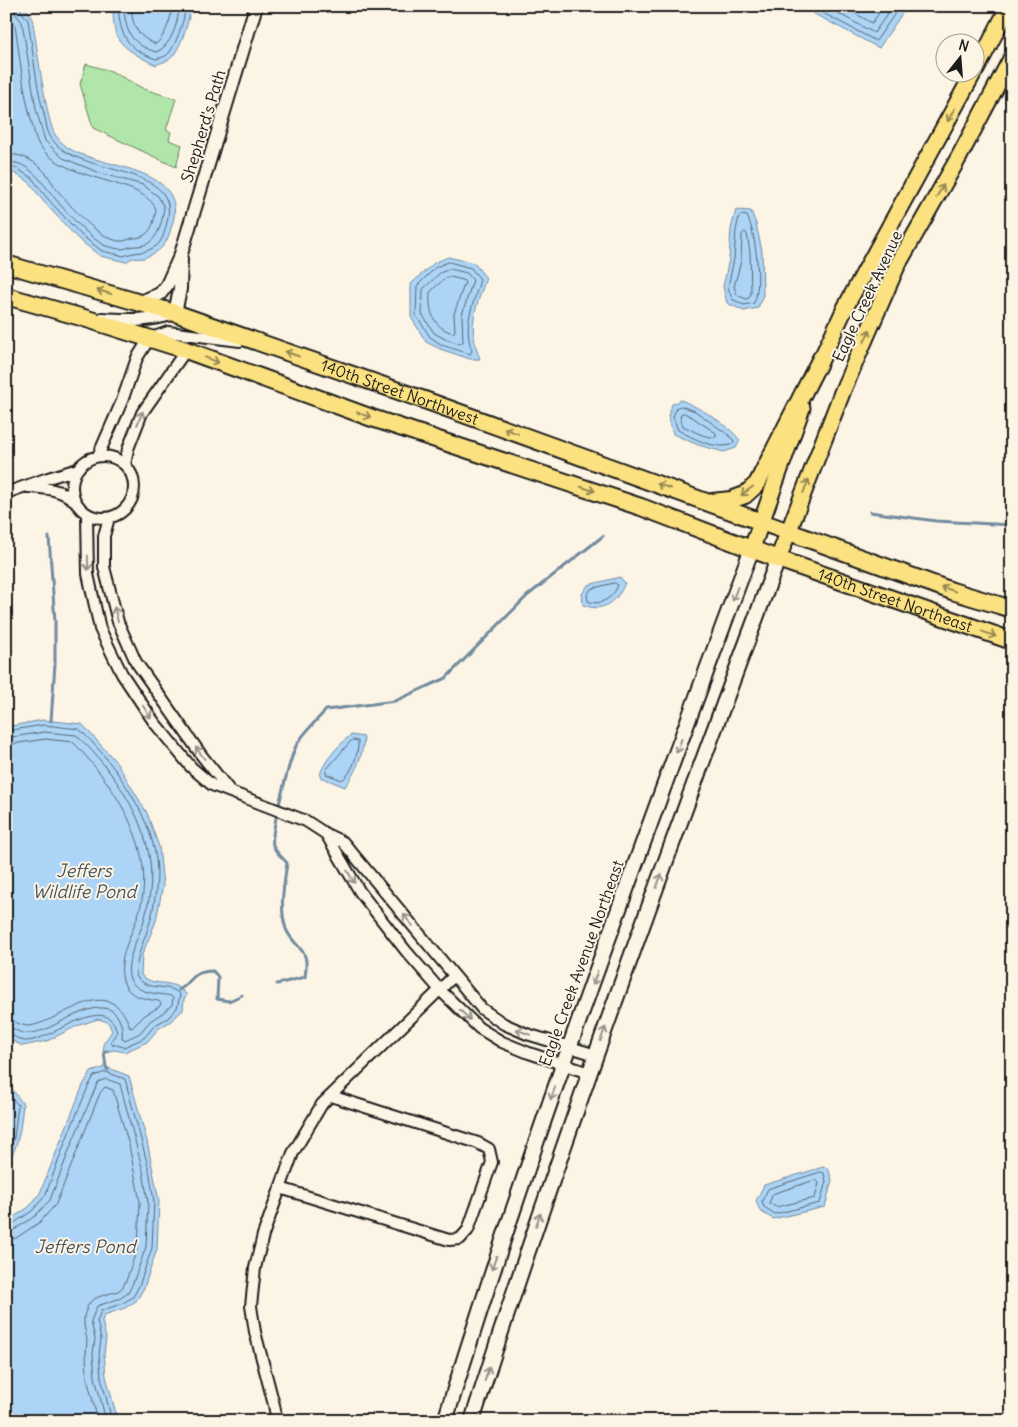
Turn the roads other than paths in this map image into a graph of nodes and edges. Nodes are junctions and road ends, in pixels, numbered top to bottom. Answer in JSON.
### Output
{"nodes":[{"id":1,"x":256,"y":6,"type":"edge"},
{"id":2,"x":1009,"y":6,"type":"edge"},
{"id":3,"x":986,"y":50,"type":"edge"},
{"id":4,"x":1012,"y":57,"type":"edge"},
{"id":5,"x":969,"y":82,"type":"edge"},
{"id":6,"x":181,"y":254,"type":"junction"},
{"id":7,"x":6,"y":264,"type":"edge"},
{"id":8,"x":6,"y":296,"type":"edge"},
{"id":9,"x":140,"y":302,"type":"junction"},
{"id":10,"x":174,"y":313,"type":"junction"},
{"id":11,"x":84,"y":318,"type":"junction"},
{"id":12,"x":149,"y":339,"type":"junction"},
{"id":13,"x":258,"y":342,"type":"junction"},
{"id":14,"x":186,"y":350,"type":"junction"},
{"id":15,"x":821,"y":358,"type":"junction"},
{"id":16,"x":98,"y":456,"type":"junction"},
{"id":17,"x":125,"y":465,"type":"junction"},
{"id":18,"x":78,"y":469,"type":"junction"},
{"id":19,"x":25,"y":486,"type":"junction"},
{"id":20,"x":6,"y":493,"type":"edge"},
{"id":21,"x":75,"y":501,"type":"junction"},
{"id":22,"x":710,"y":502,"type":"junction"},
{"id":23,"x":87,"y":514,"type":"junction"},
{"id":24,"x":109,"y":518,"type":"junction"},
{"id":25,"x":762,"y":521,"type":"junction"},
{"id":26,"x":788,"y":532,"type":"junction"},
{"id":27,"x":752,"y":548,"type":"junction"},
{"id":28,"x":778,"y":559,"type":"junction"},
{"id":29,"x":1012,"y":609,"type":"edge"},
{"id":30,"x":1012,"y":641,"type":"edge"},
{"id":31,"x":230,"y":791,"type":"junction"},
{"id":32,"x":326,"y":834,"type":"junction"},
{"id":33,"x":454,"y":976,"type":"junction"},
{"id":34,"x":440,"y":990,"type":"junction"},
{"id":35,"x":569,"y":1047,"type":"junction"},
{"id":36,"x":596,"y":1055,"type":"junction"},
{"id":37,"x":563,"y":1064,"type":"junction"},
{"id":38,"x":589,"y":1073,"type":"junction"},
{"id":39,"x":331,"y":1096,"type":"junction"},
{"id":40,"x":280,"y":1188,"type":"junction"},
{"id":41,"x":277,"y":1421,"type":"edge"},
{"id":42,"x":445,"y":1421,"type":"edge"},
{"id":43,"x":472,"y":1421,"type":"edge"}],
"edges":[{"from":1,"to":6,"type":"street","name":"Shepherd's Path"},
{"from":2,"to":3,"type":"main road","name":"Eagle Creek Avenue"},
{"from":26,"to":4,"type":"main road","name":"Eagle Creek Avenue","one_way":true},
{"from":5,"to":15,"type":"main road","name":"Eagle Creek Avenue","one_way":true},
{"from":6,"to":9,"type":"street","name":"Shepherd's Path"},
{"from":6,"to":10,"type":"street","name":"Shepherd's Path"},
{"from":9,"to":7,"type":"highway","name":"140th Street Northwest","one_way":true},
{"from":8,"to":11,"type":"highway","name":"140th Street Northwest"},
{"from":9,"to":10,"type":"highway","name":"140th Street Northwest"},
{"from":10,"to":11,"type":"street"},
{"from":10,"to":13,"type":"highway","name":"140th Street Northwest"},
{"from":11,"to":12,"type":"highway","name":"140th Street Northwest"},
{"from":12,"to":13,"type":"street"},
{"from":12,"to":14,"type":"highway","name":"140th Street Northwest"},
{"from":12,"to":16,"type":"street"},
{"from":22,"to":13,"type":"highway","name":"140th Street Northwest","one_way":true},
{"from":17,"to":14,"type":"street","one_way":true},
{"from":14,"to":27,"type":"highway","name":"140th Street Northwest","one_way":true},
{"from":15,"to":22,"type":"highway","one_way":true},
{"from":15,"to":25,"type":"main road","name":"Eagle Creek Avenue"},
{"from":16,"to":17,"type":"street"},
{"from":16,"to":18,"type":"street"},
{"from":17,"to":24,"type":"street"},
{"from":18,"to":19,"type":"street"},
{"from":18,"to":21,"type":"street"},
{"from":19,"to":20,"type":"street"},
{"from":19,"to":21,"type":"street"},
{"from":21,"to":23,"type":"street"},
{"from":22,"to":25,"type":"highway","name":"140th Street Northwest"},
{"from":23,"to":24,"type":"street"},
{"from":23,"to":31,"type":"street","one_way":true},
{"from":31,"to":24,"type":"street","one_way":true},
{"from":25,"to":26,"type":"highway","name":"140th Street Northwest"},
{"from":25,"to":27,"type":"main road","name":"Eagle Creek Avenue Northeast"},
{"from":26,"to":28,"type":"main road"},
{"from":29,"to":26,"type":"highway","name":"140th Street Northeast","one_way":true},
{"from":27,"to":28,"type":"highway","name":"140th Street Northwest"},
{"from":27,"to":35,"type":"main road","name":"Eagle Creek Avenue Northeast","one_way":true},
{"from":28,"to":30,"type":"highway","name":"140th Street Northeast","one_way":true},
{"from":36,"to":28,"type":"main road","one_way":true},
{"from":31,"to":32,"type":"street"},
{"from":33,"to":32,"type":"street","one_way":true},
{"from":32,"to":34,"type":"street","one_way":true},
{"from":33,"to":34,"type":"street"},
{"from":35,"to":33,"type":"street","one_way":true},
{"from":34,"to":37,"type":"street","one_way":true},
{"from":34,"to":39,"type":"street"},
{"from":35,"to":36,"type":"street"},
{"from":35,"to":37,"type":"main road","name":"Eagle Creek Avenue Northeast"},
{"from":36,"to":38,"type":"main road"},
{"from":37,"to":38,"type":"street"},
{"from":37,"to":42,"type":"main road","name":"Eagle Creek Avenue Northeast","one_way":true},
{"from":43,"to":38,"type":"main road","one_way":true},
{"from":39,"to":40,"type":"street"},
{"from":39,"to":40,"type":"street"},
{"from":40,"to":41,"type":"street"}]}
